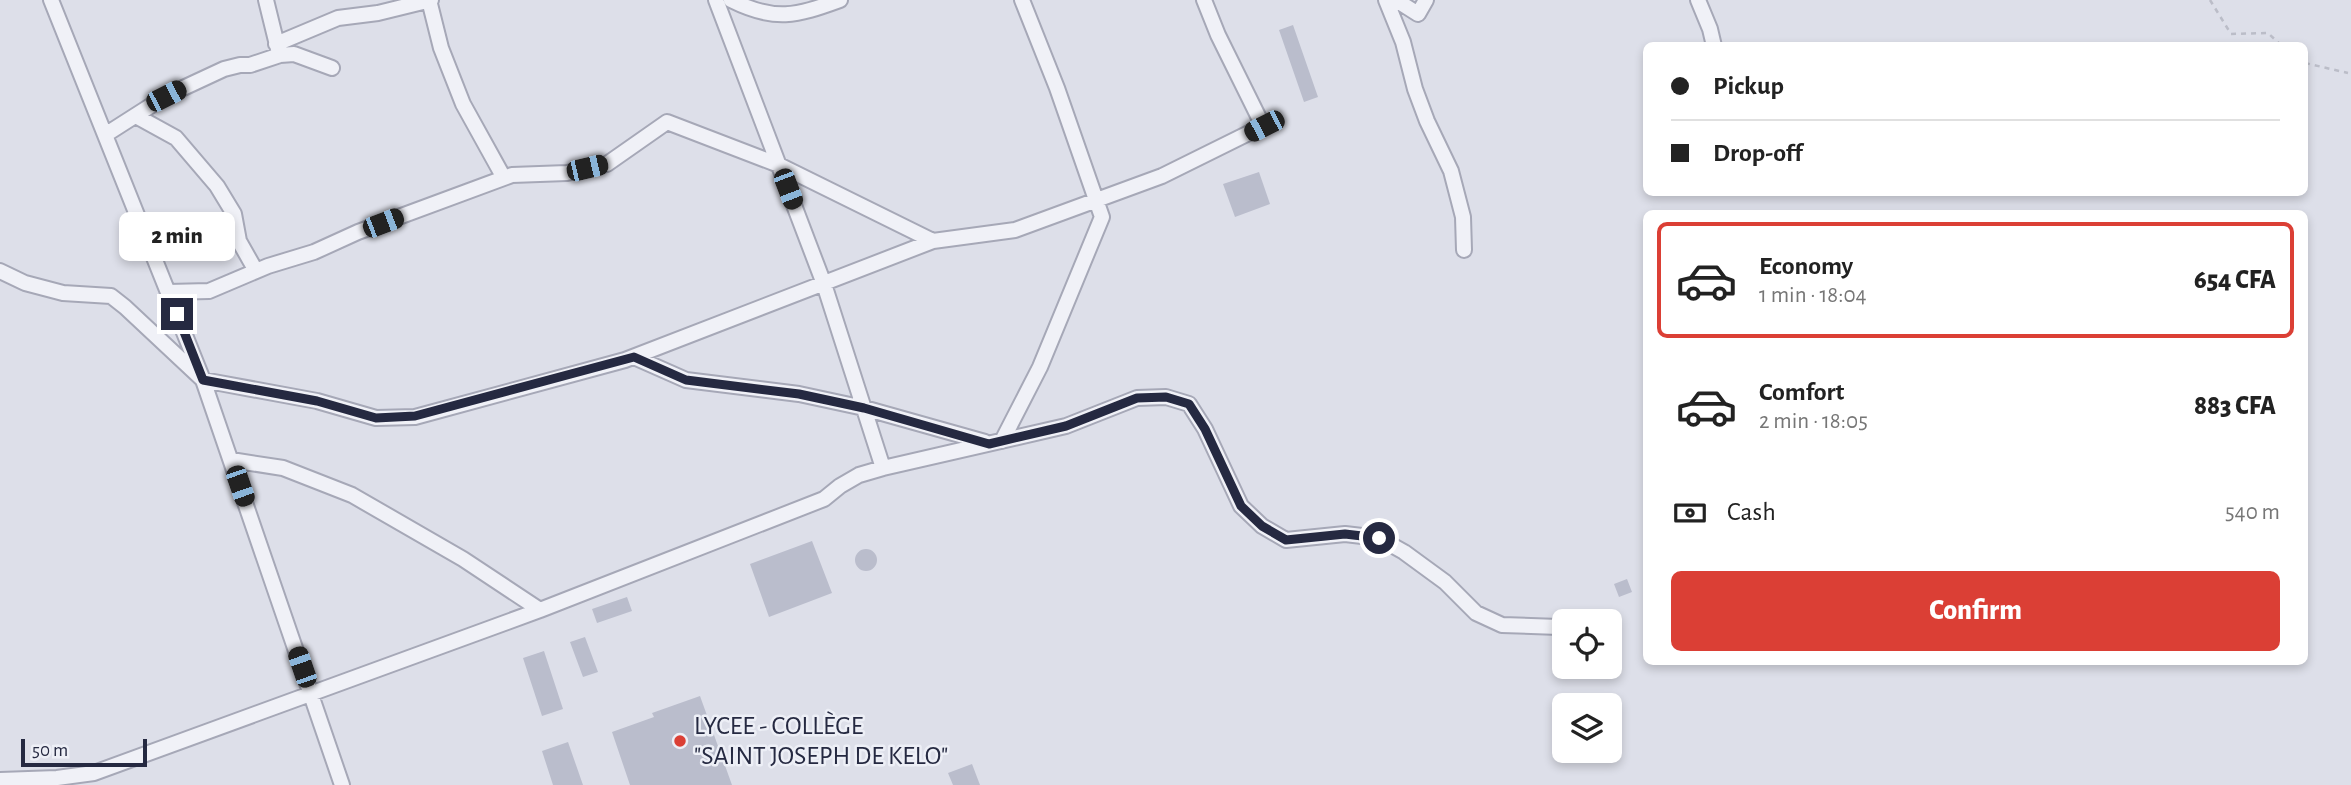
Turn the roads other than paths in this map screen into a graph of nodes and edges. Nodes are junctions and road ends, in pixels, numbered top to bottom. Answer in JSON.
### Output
{"nodes":[{"id":1,"x":51,"y":0,"type":"edge"},
{"id":2,"x":266,"y":0,"type":"edge"},
{"id":3,"x":430,"y":0,"type":"edge"},
{"id":4,"x":716,"y":0,"type":"edge"},
{"id":5,"x":731,"y":0,"type":"edge"},
{"id":6,"x":839,"y":0,"type":"edge"},
{"id":7,"x":1022,"y":0,"type":"edge"},
{"id":8,"x":1204,"y":0,"type":"edge"},
{"id":9,"x":1386,"y":0,"type":"edge"},
{"id":10,"x":1396,"y":0,"type":"edge"},
{"id":11,"x":1426,"y":0,"type":"edge"},
{"id":12,"x":1698,"y":0,"type":"edge"},
{"id":13,"x":1713,"y":42,"type":"edge"},
{"id":14,"x":278,"y":50,"type":"junction"},
{"id":15,"x":332,"y":68,"type":"dead end"},
{"id":16,"x":136,"y":116,"type":"junction"},
{"id":17,"x":105,"y":135,"type":"junction"},
{"id":18,"x":779,"y":165,"type":"junction"},
{"id":19,"x":504,"y":178,"type":"junction"},
{"id":20,"x":1096,"y":201,"type":"junction"},
{"id":21,"x":933,"y":241,"type":"junction"},
{"id":22,"x":1464,"y":250,"type":"dead end"},
{"id":23,"x":0,"y":271,"type":"edge"},
{"id":24,"x":256,"y":271,"type":"junction"},
{"id":25,"x":824,"y":284,"type":"junction"},
{"id":26,"x":168,"y":292,"type":"junction"},
{"id":27,"x":634,"y":357,"type":"junction"},
{"id":28,"x":203,"y":380,"type":"junction"},
{"id":29,"x":864,"y":408,"type":"junction"},
{"id":30,"x":996,"y":442,"type":"junction"},
{"id":31,"x":231,"y":460,"type":"junction"},
{"id":32,"x":883,"y":467,"type":"junction"},
{"id":33,"x":540,"y":610,"type":"junction"},
{"id":34,"x":1552,"y":627,"type":"edge"},
{"id":35,"x":310,"y":693,"type":"junction"},
{"id":36,"x":0,"y":780,"type":"edge"},
{"id":37,"x":342,"y":785,"type":"edge"}],
"edges":[{"from":1,"to":17,"type":"street"},
{"from":2,"to":14,"type":"street"},
{"from":3,"to":14,"type":"street"},
{"from":3,"to":19,"type":"street"},
{"from":4,"to":18,"type":"street"},
{"from":5,"to":6,"type":"street"},
{"from":7,"to":20,"type":"street"},
{"from":8,"to":20,"type":"street"},
{"from":9,"to":22,"type":"street"},
{"from":10,"to":11,"type":"street"},
{"from":12,"to":13,"type":"street"},
{"from":14,"to":15,"type":"street"},
{"from":14,"to":16,"type":"street"},
{"from":16,"to":17,"type":"street"},
{"from":16,"to":24,"type":"street"},
{"from":17,"to":26,"type":"street"},
{"from":18,"to":19,"type":"street"},
{"from":18,"to":21,"type":"street"},
{"from":18,"to":25,"type":"street"},
{"from":19,"to":24,"type":"street"},
{"from":20,"to":21,"type":"street"},
{"from":20,"to":30,"type":"street"},
{"from":21,"to":25,"type":"street"},
{"from":23,"to":28,"type":"street"},
{"from":24,"to":26,"type":"street"},
{"from":25,"to":27,"type":"street"},
{"from":25,"to":29,"type":"street"},
{"from":26,"to":28,"type":"street"},
{"from":27,"to":28,"type":"street"},
{"from":27,"to":29,"type":"street"},
{"from":28,"to":31,"type":"street"},
{"from":29,"to":30,"type":"street"},
{"from":29,"to":32,"type":"street"},
{"from":30,"to":32,"type":"street"},
{"from":30,"to":34,"type":"street"},
{"from":31,"to":33,"type":"street"},
{"from":31,"to":35,"type":"street"},
{"from":32,"to":33,"type":"street"},
{"from":33,"to":35,"type":"street"},
{"from":35,"to":36,"type":"street"},
{"from":35,"to":37,"type":"street"}]}
